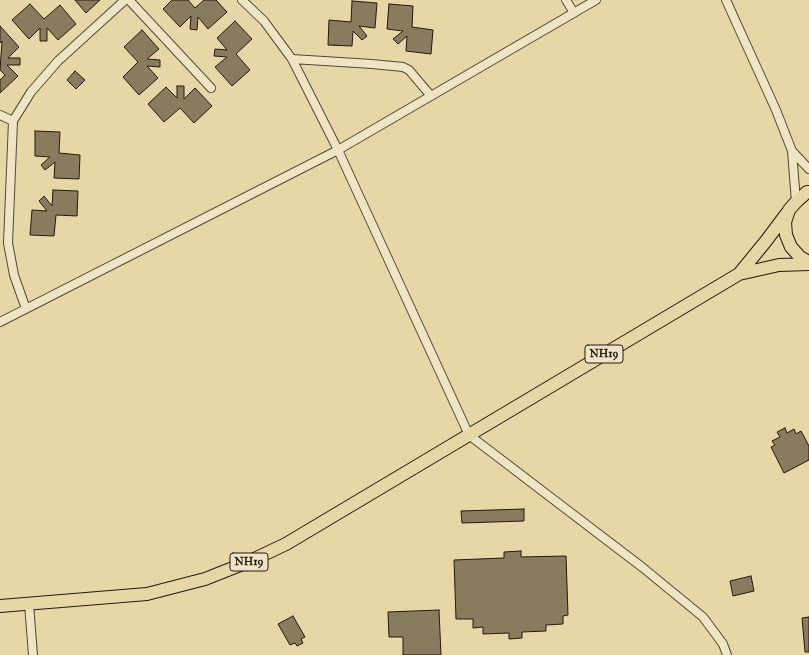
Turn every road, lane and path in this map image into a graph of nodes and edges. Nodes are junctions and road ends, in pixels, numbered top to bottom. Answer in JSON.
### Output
{"nodes":[{"id":1,"x":125,"y":0,"type":"edge"},
{"id":2,"x":129,"y":0,"type":"edge"},
{"id":3,"x":242,"y":0,"type":"edge"},
{"id":4,"x":566,"y":0,"type":"edge"},
{"id":5,"x":596,"y":0,"type":"edge"},
{"id":6,"x":726,"y":0,"type":"edge"},
{"id":7,"x":574,"y":13,"type":"junction"},
{"id":8,"x":292,"y":59,"type":"junction"},
{"id":9,"x":211,"y":88,"type":"dead end"},
{"id":10,"x":431,"y":96,"type":"junction"},
{"id":11,"x":0,"y":115,"type":"edge"},
{"id":12,"x":13,"y":121,"type":"junction"},
{"id":13,"x":338,"y":150,"type":"junction"},
{"id":14,"x":792,"y":151,"type":"junction"},
{"id":15,"x":809,"y":169,"type":"edge"},
{"id":16,"x":809,"y":192,"type":"edge"},
{"id":17,"x":793,"y":206,"type":"junction"},
{"id":18,"x":809,"y":263,"type":"edge"},
{"id":19,"x":739,"y":274,"type":"junction"},
{"id":20,"x":26,"y":310,"type":"junction"},
{"id":21,"x":0,"y":322,"type":"edge"},
{"id":22,"x":469,"y":434,"type":"junction"},
{"id":23,"x":29,"y":604,"type":"junction"},
{"id":24,"x":0,"y":606,"type":"edge"},
{"id":25,"x":33,"y":655,"type":"edge"},
{"id":26,"x":727,"y":655,"type":"edge"}],
"edges":[{"from":1,"to":12,"type":"street"},
{"from":2,"to":9,"type":"street"},
{"from":3,"to":8,"type":"street"},
{"from":4,"to":7,"type":"street"},
{"from":5,"to":7,"type":"street"},
{"from":6,"to":14,"type":"street"},
{"from":7,"to":10,"type":"street"},
{"from":8,"to":10,"type":"street"},
{"from":8,"to":13,"type":"street"},
{"from":10,"to":13,"type":"street"},
{"from":11,"to":12,"type":"street"},
{"from":12,"to":20,"type":"street"},
{"from":13,"to":20,"type":"street"},
{"from":13,"to":22,"type":"street"},
{"from":14,"to":15,"type":"street"},
{"from":14,"to":17,"type":"street"},
{"from":16,"to":17,"type":"highway","number":"NH19"},
{"from":17,"to":18,"type":"highway","number":"NH19"},
{"from":17,"to":19,"type":"highway","number":"NH19"},
{"from":18,"to":19,"type":"highway","number":"NH19"},
{"from":19,"to":22,"type":"highway","number":"NH19"},
{"from":20,"to":21,"type":"street"},
{"from":22,"to":23,"type":"highway","number":"NH19"},
{"from":22,"to":26,"type":"street"},
{"from":23,"to":24,"type":"highway","number":"NH19"},
{"from":23,"to":25,"type":"street"}]}
